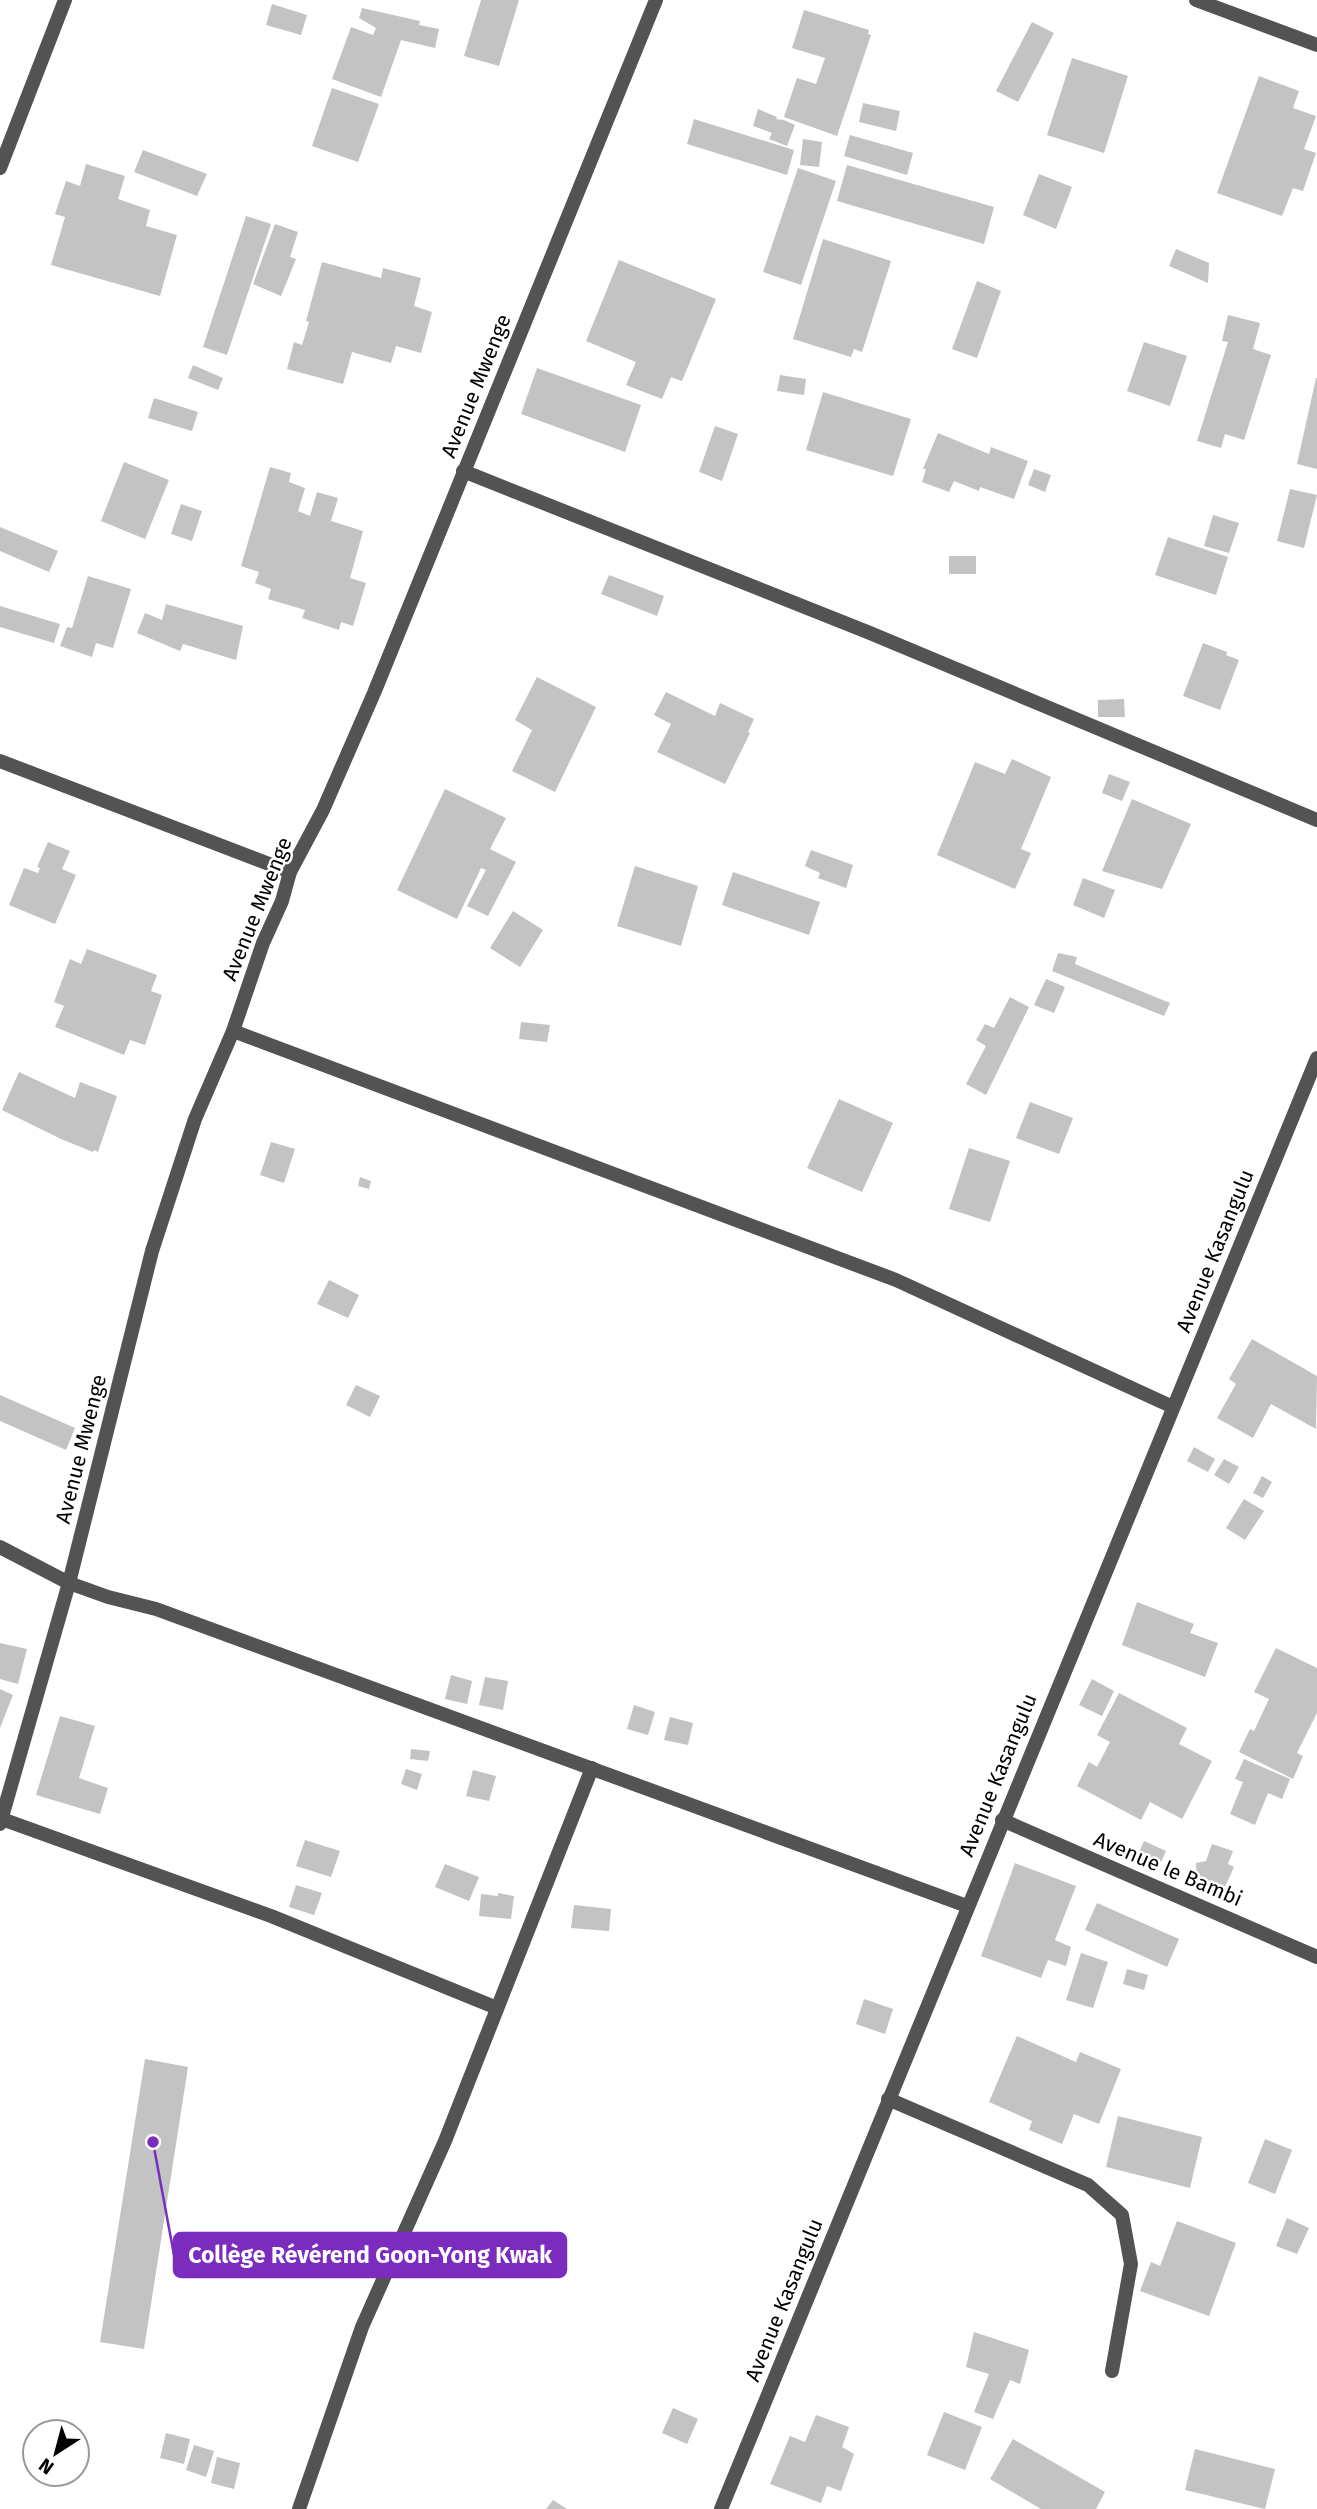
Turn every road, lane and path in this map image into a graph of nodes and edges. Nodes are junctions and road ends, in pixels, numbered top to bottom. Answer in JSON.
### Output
{"nodes":[{"id":1,"x":65,"y":0,"type":"edge"},
{"id":2,"x":656,"y":0,"type":"edge"},
{"id":3,"x":1196,"y":0,"type":"edge"},
{"id":4,"x":1317,"y":45,"type":"edge"},
{"id":5,"x":0,"y":168,"type":"edge"},
{"id":6,"x":463,"y":471,"type":"junction"},
{"id":7,"x":0,"y":761,"type":"edge"},
{"id":8,"x":1317,"y":820,"type":"edge"},
{"id":9,"x":290,"y":872,"type":"junction"},
{"id":10,"x":233,"y":1031,"type":"junction"},
{"id":11,"x":1317,"y":1058,"type":"edge"},
{"id":12,"x":1173,"y":1407,"type":"junction"},
{"id":13,"x":0,"y":1547,"type":"edge"},
{"id":14,"x":69,"y":1583,"type":"junction"},
{"id":15,"x":592,"y":1768,"type":"junction"},
{"id":16,"x":1002,"y":1820,"type":"junction"},
{"id":17,"x":1,"y":1822,"type":"edge"},
{"id":18,"x":967,"y":1906,"type":"junction"},
{"id":19,"x":1317,"y":1957,"type":"edge"},
{"id":20,"x":498,"y":2008,"type":"junction"},
{"id":21,"x":888,"y":2099,"type":"junction"},
{"id":22,"x":1112,"y":2371,"type":"dead end"},
{"id":23,"x":299,"y":2509,"type":"edge"},
{"id":24,"x":721,"y":2509,"type":"edge"}],
"edges":[{"from":1,"to":5,"type":"street"},
{"from":2,"to":6,"type":"street","name":"Avenue Mwenge"},
{"from":3,"to":4,"type":"street"},
{"from":6,"to":8,"type":"street"},
{"from":6,"to":9,"type":"street","name":"Avenue Mwenge"},
{"from":7,"to":9,"type":"street"},
{"from":9,"to":10,"type":"street","name":"Avenue Mwenge"},
{"from":10,"to":12,"type":"street"},
{"from":10,"to":14,"type":"street","name":"Avenue Mwenge"},
{"from":11,"to":12,"type":"street","name":"Avenue Kasangulu"},
{"from":12,"to":16,"type":"street","name":"Avenue Kasangulu"},
{"from":13,"to":14,"type":"street"},
{"from":14,"to":15,"type":"street"},
{"from":14,"to":17,"type":"street","name":"Avenue Mwenge"},
{"from":15,"to":18,"type":"street"},
{"from":15,"to":20,"type":"street"},
{"from":16,"to":18,"type":"street","name":"Avenue Kasangulu"},
{"from":16,"to":19,"type":"street","name":"Avenue le Bambi"},
{"from":17,"to":20,"type":"street"},
{"from":18,"to":21,"type":"street","name":"Avenue Kasangulu"},
{"from":20,"to":23,"type":"street"},
{"from":21,"to":22,"type":"street"},
{"from":21,"to":24,"type":"street","name":"Avenue Kasangulu"}]}
